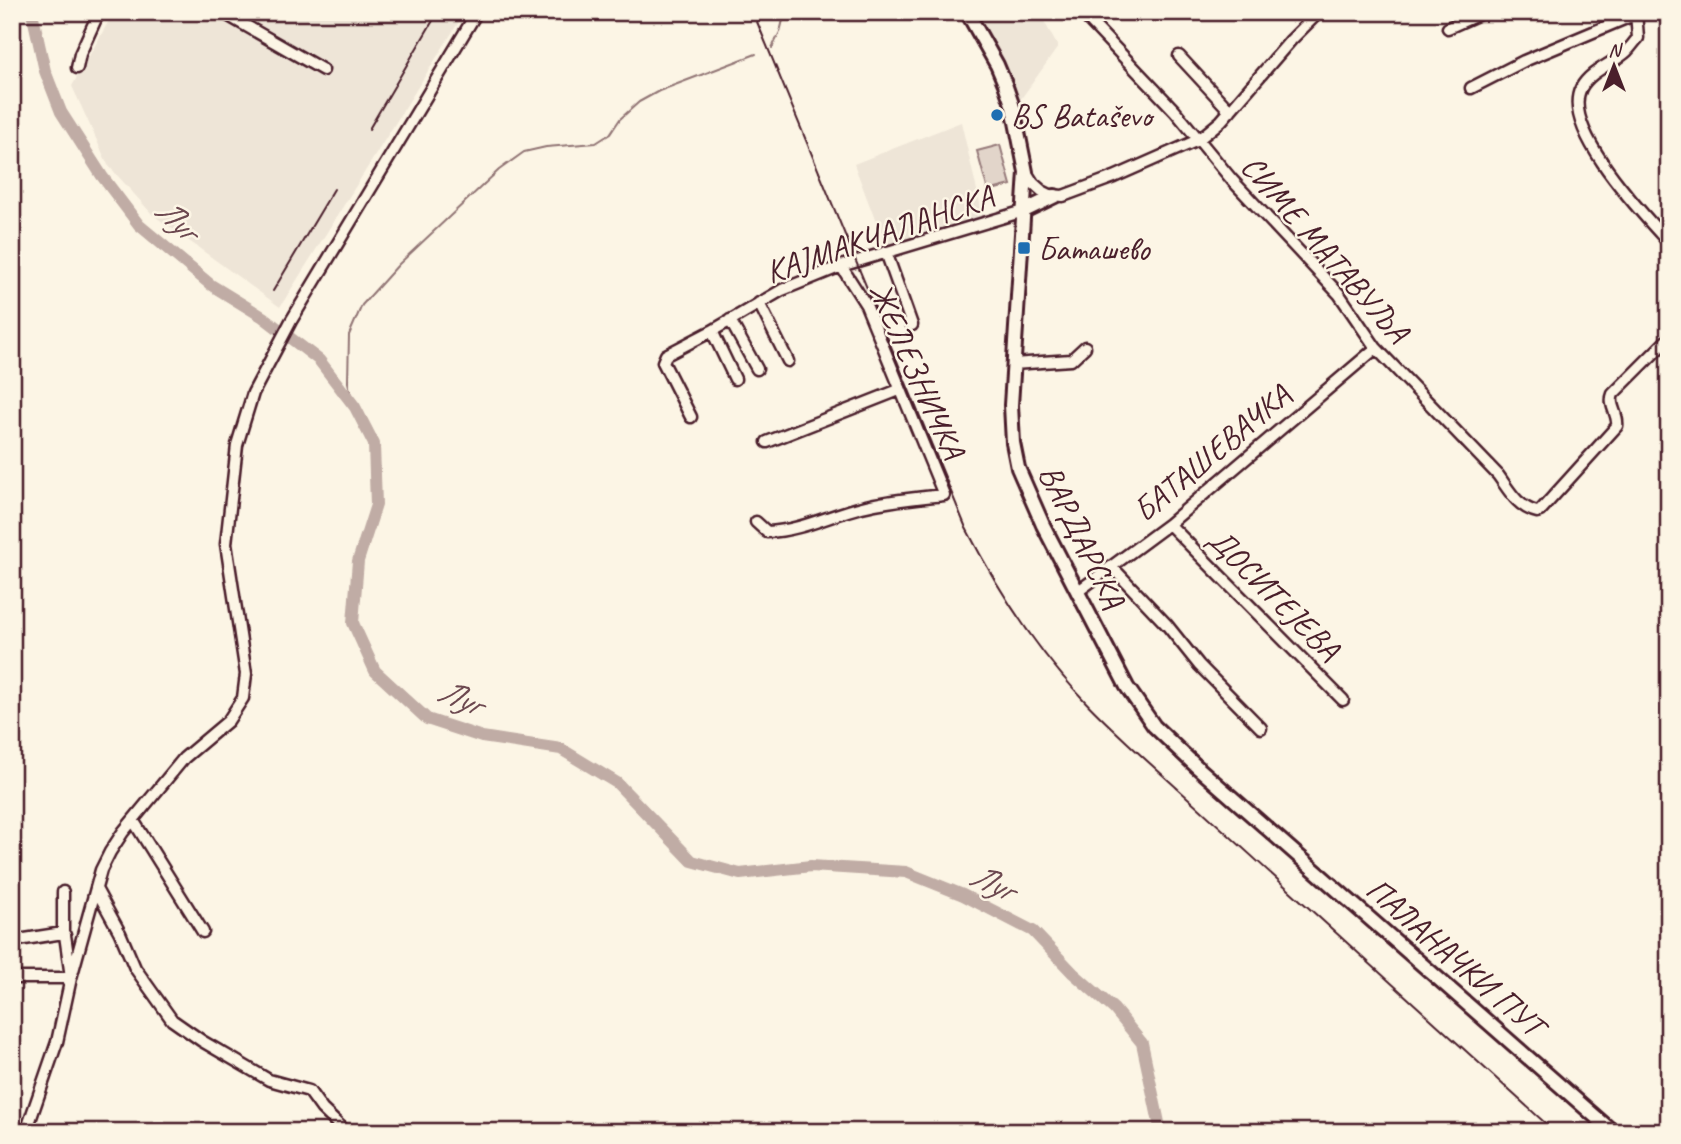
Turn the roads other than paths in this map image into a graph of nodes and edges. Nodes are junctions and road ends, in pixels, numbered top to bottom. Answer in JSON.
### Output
{"nodes":[{"id":1,"x":99,"y":12,"type":"edge"},
{"id":2,"x":222,"y":12,"type":"edge"},
{"id":3,"x":477,"y":12,"type":"edge"},
{"id":4,"x":967,"y":12,"type":"edge"},
{"id":5,"x":1081,"y":12,"type":"edge"},
{"id":6,"x":1319,"y":12,"type":"edge"},
{"id":7,"x":1484,"y":12,"type":"edge"},
{"id":8,"x":1636,"y":13,"type":"edge"},
{"id":9,"x":1448,"y":28,"type":"dead end"},
{"id":10,"x":1180,"y":56,"type":"dead end"},
{"id":11,"x":77,"y":68,"type":"dead end"},
{"id":12,"x":323,"y":70,"type":"dead end"},
{"id":13,"x":1471,"y":89,"type":"dead end"},
{"id":14,"x":1230,"y":111,"type":"junction"},
{"id":15,"x":1198,"y":140,"type":"junction"},
{"id":16,"x":1026,"y":172,"type":"junction"},
{"id":17,"x":1055,"y":196,"type":"junction"},
{"id":18,"x":1024,"y":211,"type":"junction"},
{"id":19,"x":1669,"y":243,"type":"edge"},
{"id":20,"x":886,"y":252,"type":"junction"},
{"id":21,"x":841,"y":267,"type":"junction"},
{"id":22,"x":759,"y":303,"type":"junction"},
{"id":23,"x":730,"y":320,"type":"junction"},
{"id":24,"x":912,"y":325,"type":"dead end"},
{"id":25,"x":712,"y":331,"type":"junction"},
{"id":26,"x":1669,"y":338,"type":"edge"},
{"id":27,"x":1085,"y":347,"type":"dead end"},
{"id":28,"x":1376,"y":348,"type":"junction"},
{"id":29,"x":788,"y":361,"type":"dead end"},
{"id":30,"x":1013,"y":364,"type":"junction"},
{"id":31,"x":757,"y":369,"type":"dead end"},
{"id":32,"x":735,"y":379,"type":"dead end"},
{"id":33,"x":899,"y":390,"type":"junction"},
{"id":34,"x":691,"y":416,"type":"dead end"},
{"id":35,"x":767,"y":443,"type":"dead end"},
{"id":36,"x":756,"y":522,"type":"dead end"},
{"id":37,"x":1169,"y":524,"type":"junction"},
{"id":38,"x":1112,"y":567,"type":"junction"},
{"id":39,"x":1077,"y":592,"type":"junction"},
{"id":40,"x":1343,"y":700,"type":"dead end"},
{"id":41,"x":1261,"y":728,"type":"dead end"},
{"id":42,"x":133,"y":820,"type":"junction"},
{"id":43,"x":1260,"y":823,"type":"joint"},
{"id":44,"x":96,"y":889,"type":"junction"},
{"id":45,"x":63,"y":892,"type":"dead end"},
{"id":46,"x":203,"y":932,"type":"dead end"},
{"id":47,"x":63,"y":933,"type":"junction"},
{"id":48,"x":12,"y":940,"type":"edge"},
{"id":49,"x":12,"y":978,"type":"edge"},
{"id":50,"x":71,"y":978,"type":"junction"},
{"id":51,"x":26,"y":1132,"type":"edge"},
{"id":52,"x":346,"y":1132,"type":"edge"},
{"id":53,"x":1613,"y":1132,"type":"edge"}],
"edges":[{"from":1,"to":11,"type":"street"},
{"from":2,"to":12,"type":"street"},
{"from":3,"to":42,"type":"street"},
{"from":4,"to":16,"type":"main road","name":"ВАРДАРСКА"},
{"from":5,"to":15,"type":"street","name":"СИМЕ МАТАВУЉА"},
{"from":6,"to":14,"type":"street"},
{"from":7,"to":9,"type":"street"},
{"from":8,"to":13,"type":"street"},
{"from":8,"to":19,"type":"street"},
{"from":10,"to":14,"type":"street"},
{"from":14,"to":15,"type":"street"},
{"from":15,"to":17,"type":"street"},
{"from":15,"to":28,"type":"street","name":"СИМЕ МАТАВУЉА"},
{"from":16,"to":17,"type":"street"},
{"from":16,"to":18,"type":"main road","name":"ВАРДАРСКА"},
{"from":17,"to":18,"type":"main road"},
{"from":18,"to":20,"type":"street","name":"КАЈМАКЧАЛАНСКА"},
{"from":18,"to":30,"type":"main road","name":"ВАРДАРСКА"},
{"from":20,"to":21,"type":"street","name":"КАЈМАКЧАЛАНСКА"},
{"from":20,"to":24,"type":"street"},
{"from":21,"to":22,"type":"street","name":"КАЈМАКЧАЛАНСКА"},
{"from":21,"to":33,"type":"street","name":"ЖЕЛЕЗНИЧКА"},
{"from":22,"to":23,"type":"street","name":"КАЈМАКЧАЛАНСКА"},
{"from":22,"to":29,"type":"street"},
{"from":23,"to":25,"type":"street","name":"КАЈМАКЧАЛАНСКА"},
{"from":23,"to":31,"type":"street"},
{"from":25,"to":32,"type":"street"},
{"from":25,"to":34,"type":"street","name":"КАЈМАКЧАЛАНСКА"},
{"from":26,"to":28,"type":"street","name":"СИМЕ МАТАВУЉА"},
{"from":27,"to":30,"type":"street"},
{"from":28,"to":37,"type":"street","name":"БАТАШЕВАЧКА"},
{"from":30,"to":39,"type":"main road","name":"ВАРДАРСКА"},
{"from":33,"to":35,"type":"street"},
{"from":33,"to":36,"type":"street","name":"ЖЕЛЕЗНИЧКА"},
{"from":37,"to":38,"type":"street","name":"БАТАШЕВАЧКА"},
{"from":37,"to":40,"type":"street","name":"ДОСИТЕЈЕВА"},
{"from":38,"to":39,"type":"street","name":"БАТАШЕВАЧКА"},
{"from":38,"to":41,"type":"street"},
{"from":39,"to":43,"type":"main road","name":"ВАРДАРСКА"},
{"from":42,"to":44,"type":"street"},
{"from":42,"to":46,"type":"street"},
{"from":43,"to":53,"type":"main road","name":"ПАЛАНАЧКИ ПУТ"},
{"from":44,"to":50,"type":"street"},
{"from":44,"to":52,"type":"street"},
{"from":45,"to":47,"type":"street"},
{"from":47,"to":48,"type":"street"},
{"from":47,"to":50,"type":"street"},
{"from":49,"to":50,"type":"street"},
{"from":50,"to":51,"type":"street"}]}
